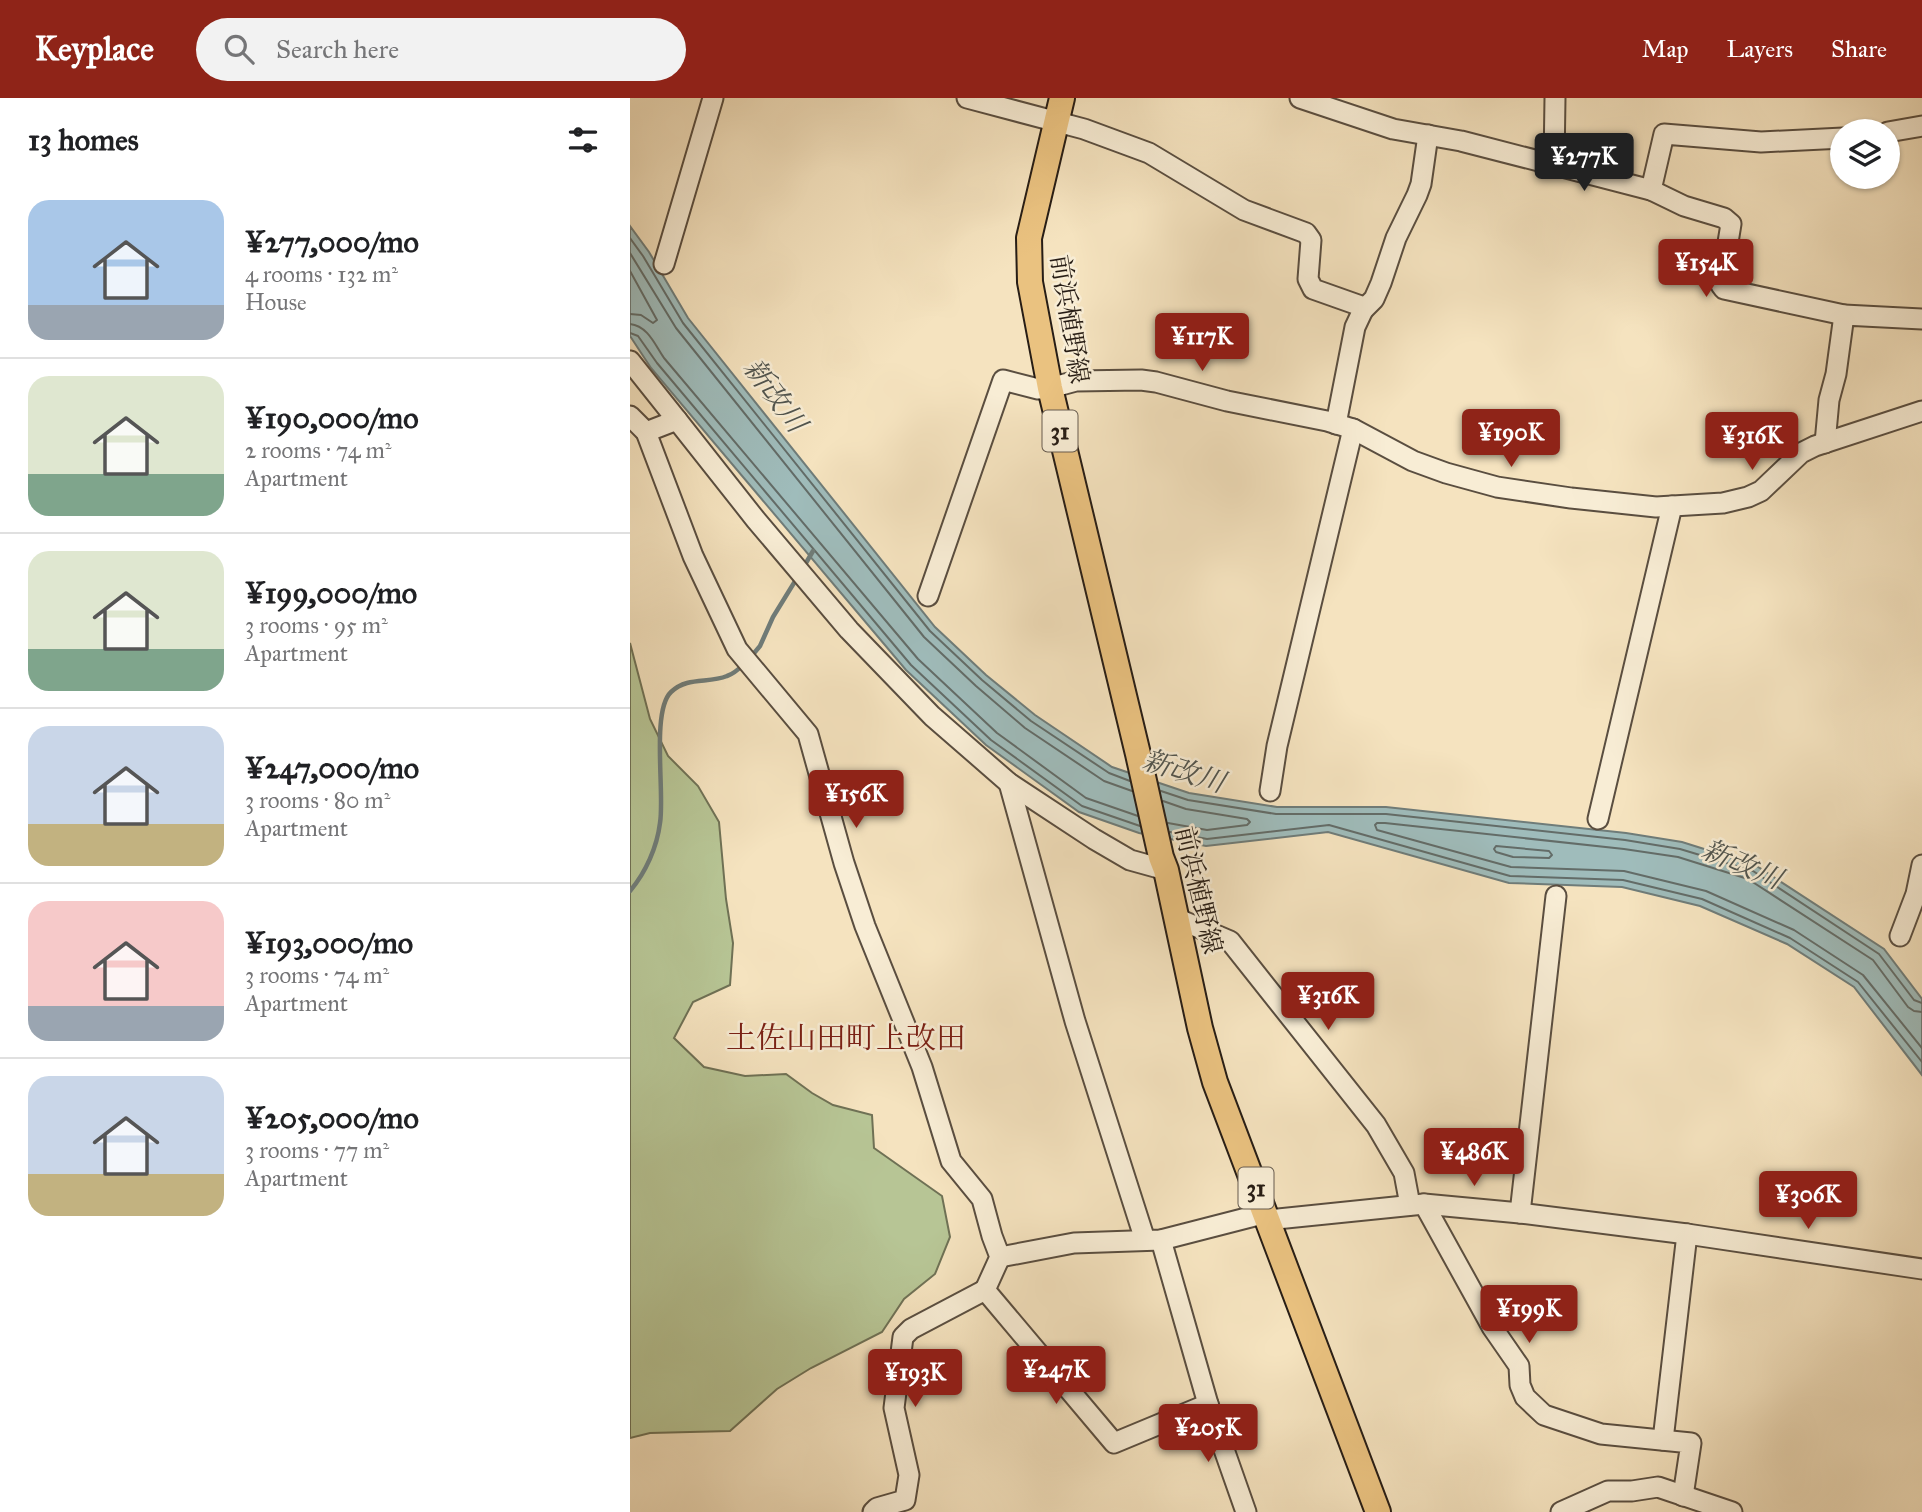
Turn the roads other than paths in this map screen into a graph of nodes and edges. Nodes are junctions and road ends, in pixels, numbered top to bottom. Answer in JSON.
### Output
{"nodes":[{"id":1,"x":713,"y":98,"type":"edge"},
{"id":2,"x":967,"y":98,"type":"edge"},
{"id":3,"x":1300,"y":98,"type":"edge"},
{"id":4,"x":1555,"y":98,"type":"edge"},
{"id":5,"x":1059,"y":110,"type":"edge"},
{"id":6,"x":1922,"y":126,"type":"edge"},
{"id":7,"x":1900,"y":130,"type":"edge"},
{"id":8,"x":1428,"y":135,"type":"junction"},
{"id":9,"x":1830,"y":139,"type":"edge"},
{"id":10,"x":1554,"y":165,"type":"junction"},
{"id":11,"x":1651,"y":190,"type":"junction"},
{"id":12,"x":664,"y":264,"type":"dead end"},
{"id":13,"x":1363,"y":310,"type":"junction"},
{"id":14,"x":1844,"y":315,"type":"junction"},
{"id":15,"x":1922,"y":319,"type":"edge"},
{"id":16,"x":630,"y":361,"type":"edge"},
{"id":17,"x":1050,"y":388,"type":"junction"},
{"id":18,"x":1922,"y":411,"type":"edge"},
{"id":19,"x":630,"y":416,"type":"edge"},
{"id":20,"x":677,"y":420,"type":"junction"},
{"id":21,"x":1345,"y":426,"type":"junction"},
{"id":22,"x":646,"y":432,"type":"junction"},
{"id":23,"x":1825,"y":443,"type":"junction"},
{"id":24,"x":1672,"y":506,"type":"junction"},
{"id":25,"x":928,"y":596,"type":"dead end"},
{"id":26,"x":1009,"y":783,"type":"junction"},
{"id":27,"x":1270,"y":791,"type":"dead end"},
{"id":28,"x":1598,"y":819,"type":"dead end"},
{"id":29,"x":1163,"y":863,"type":"junction"},
{"id":30,"x":1922,"y":865,"type":"edge"},
{"id":31,"x":1556,"y":897,"type":"dead end"},
{"id":32,"x":1175,"y":918,"type":"junction"},
{"id":33,"x":1900,"y":936,"type":"dead end"},
{"id":34,"x":1417,"y":1204,"type":"junction"},
{"id":35,"x":1520,"y":1213,"type":"junction"},
{"id":36,"x":1267,"y":1217,"type":"junction"},
{"id":37,"x":1687,"y":1234,"type":"junction"},
{"id":38,"x":1153,"y":1240,"type":"junction"},
{"id":39,"x":1000,"y":1257,"type":"junction"},
{"id":40,"x":1922,"y":1269,"type":"edge"},
{"id":41,"x":985,"y":1290,"type":"junction"},
{"id":42,"x":1208,"y":1404,"type":"junction"},
{"id":43,"x":1663,"y":1440,"type":"junction"},
{"id":44,"x":1683,"y":1496,"type":"junction"},
{"id":45,"x":873,"y":1512,"type":"edge"},
{"id":46,"x":1246,"y":1512,"type":"edge"},
{"id":47,"x":1378,"y":1512,"type":"edge"},
{"id":48,"x":1561,"y":1512,"type":"edge"},
{"id":49,"x":1732,"y":1512,"type":"edge"}],
"edges":[{"from":1,"to":12,"type":"street"},
{"from":2,"to":5,"type":"street"},
{"from":3,"to":8,"type":"street"},
{"from":4,"to":10,"type":"street"},
{"from":5,"to":13,"type":"street"},
{"from":5,"to":17,"type":"main road","name":"前浜植野線","number":"31"},
{"from":6,"to":7,"type":"street"},
{"from":8,"to":10,"type":"street"},
{"from":8,"to":13,"type":"street"},
{"from":9,"to":11,"type":"street"},
{"from":10,"to":11,"type":"street"},
{"from":11,"to":14,"type":"street"},
{"from":13,"to":21,"type":"street"},
{"from":14,"to":15,"type":"street"},
{"from":14,"to":23,"type":"street"},
{"from":16,"to":20,"type":"street"},
{"from":17,"to":21,"type":"street"},
{"from":17,"to":25,"type":"street"},
{"from":17,"to":29,"type":"main road","name":"前浜植野線","number":"31"},
{"from":18,"to":23,"type":"street"},
{"from":19,"to":22,"type":"street"},
{"from":20,"to":22,"type":"street"},
{"from":20,"to":26,"type":"street"},
{"from":21,"to":24,"type":"street"},
{"from":21,"to":27,"type":"street"},
{"from":22,"to":39,"type":"street"},
{"from":23,"to":24,"type":"street"},
{"from":24,"to":28,"type":"street"},
{"from":26,"to":29,"type":"street"},
{"from":26,"to":38,"type":"street"},
{"from":29,"to":32,"type":"main road","name":"前浜植野線","number":"31"},
{"from":30,"to":33,"type":"street"},
{"from":31,"to":35,"type":"street"},
{"from":32,"to":34,"type":"street"},
{"from":32,"to":36,"type":"main road","name":"前浜植野線","number":"31"},
{"from":34,"to":35,"type":"street"},
{"from":34,"to":36,"type":"street"},
{"from":34,"to":43,"type":"street"},
{"from":35,"to":37,"type":"street"},
{"from":36,"to":38,"type":"street"},
{"from":36,"to":47,"type":"main road","name":"前浜植野線","number":"31"},
{"from":37,"to":40,"type":"street"},
{"from":37,"to":43,"type":"street"},
{"from":38,"to":39,"type":"street"},
{"from":38,"to":42,"type":"street"},
{"from":39,"to":41,"type":"street"},
{"from":41,"to":42,"type":"street"},
{"from":41,"to":45,"type":"street"},
{"from":42,"to":46,"type":"street"},
{"from":43,"to":44,"type":"street"},
{"from":44,"to":48,"type":"street"},
{"from":44,"to":49,"type":"street"}]}
